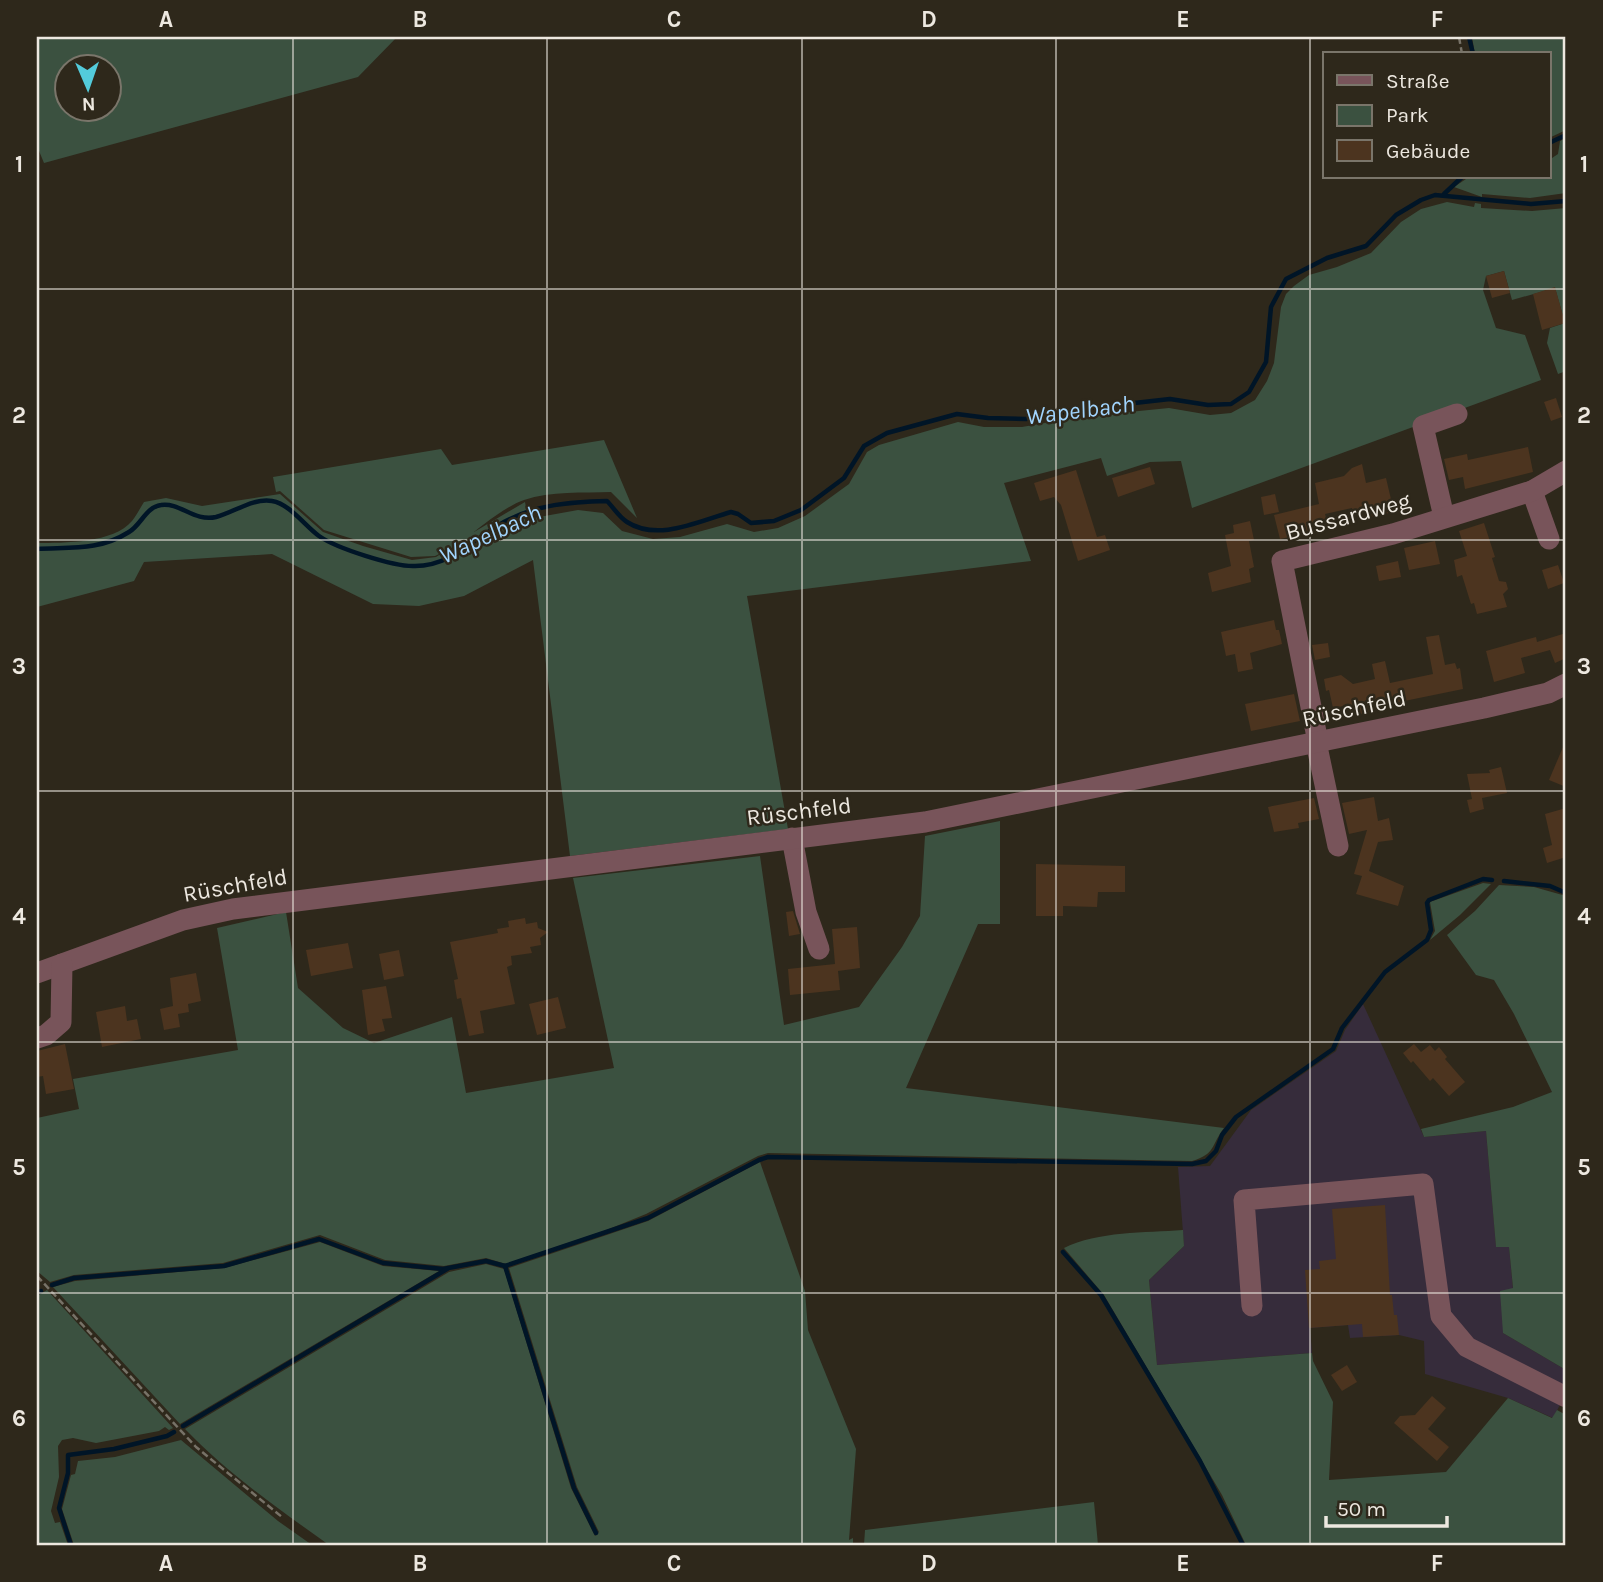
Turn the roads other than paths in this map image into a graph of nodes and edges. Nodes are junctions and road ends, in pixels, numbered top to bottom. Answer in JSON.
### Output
{"nodes":[{"id":1,"x":1457,"y":414,"type":"dead end"},
{"id":2,"x":1566,"y":471,"type":"edge"},
{"id":3,"x":1532,"y":491,"type":"junction"},
{"id":4,"x":1444,"y":517,"type":"junction"},
{"id":5,"x":1549,"y":539,"type":"dead end"},
{"id":6,"x":1566,"y":684,"type":"edge"},
{"id":7,"x":1317,"y":742,"type":"junction"},
{"id":8,"x":792,"y":838,"type":"junction"},
{"id":9,"x":1338,"y":846,"type":"dead end"},
{"id":10,"x":819,"y":949,"type":"dead end"},
{"id":11,"x":62,"y":964,"type":"junction"},
{"id":12,"x":37,"y":973,"type":"edge"},
{"id":13,"x":37,"y":1038,"type":"edge"},
{"id":14,"x":1252,"y":1306,"type":"dead end"},
{"id":15,"x":1566,"y":1397,"type":"edge"}],
"edges":[{"from":1,"to":4,"type":"street","name":"Bussardweg"},
{"from":2,"to":3,"type":"street","name":"Bussardweg"},
{"from":3,"to":4,"type":"street","name":"Bussardweg"},
{"from":3,"to":5,"type":"street"},
{"from":4,"to":7,"type":"street","name":"Bussardweg"},
{"from":6,"to":7,"type":"street","name":"Rüschfeld"},
{"from":7,"to":8,"type":"street","name":"Rüschfeld"},
{"from":7,"to":9,"type":"street"},
{"from":8,"to":10,"type":"street"},
{"from":8,"to":11,"type":"street","name":"Rüschfeld"},
{"from":11,"to":12,"type":"street","name":"Rüschfeld"},
{"from":11,"to":13,"type":"street"},
{"from":14,"to":15,"type":"street"}]}
